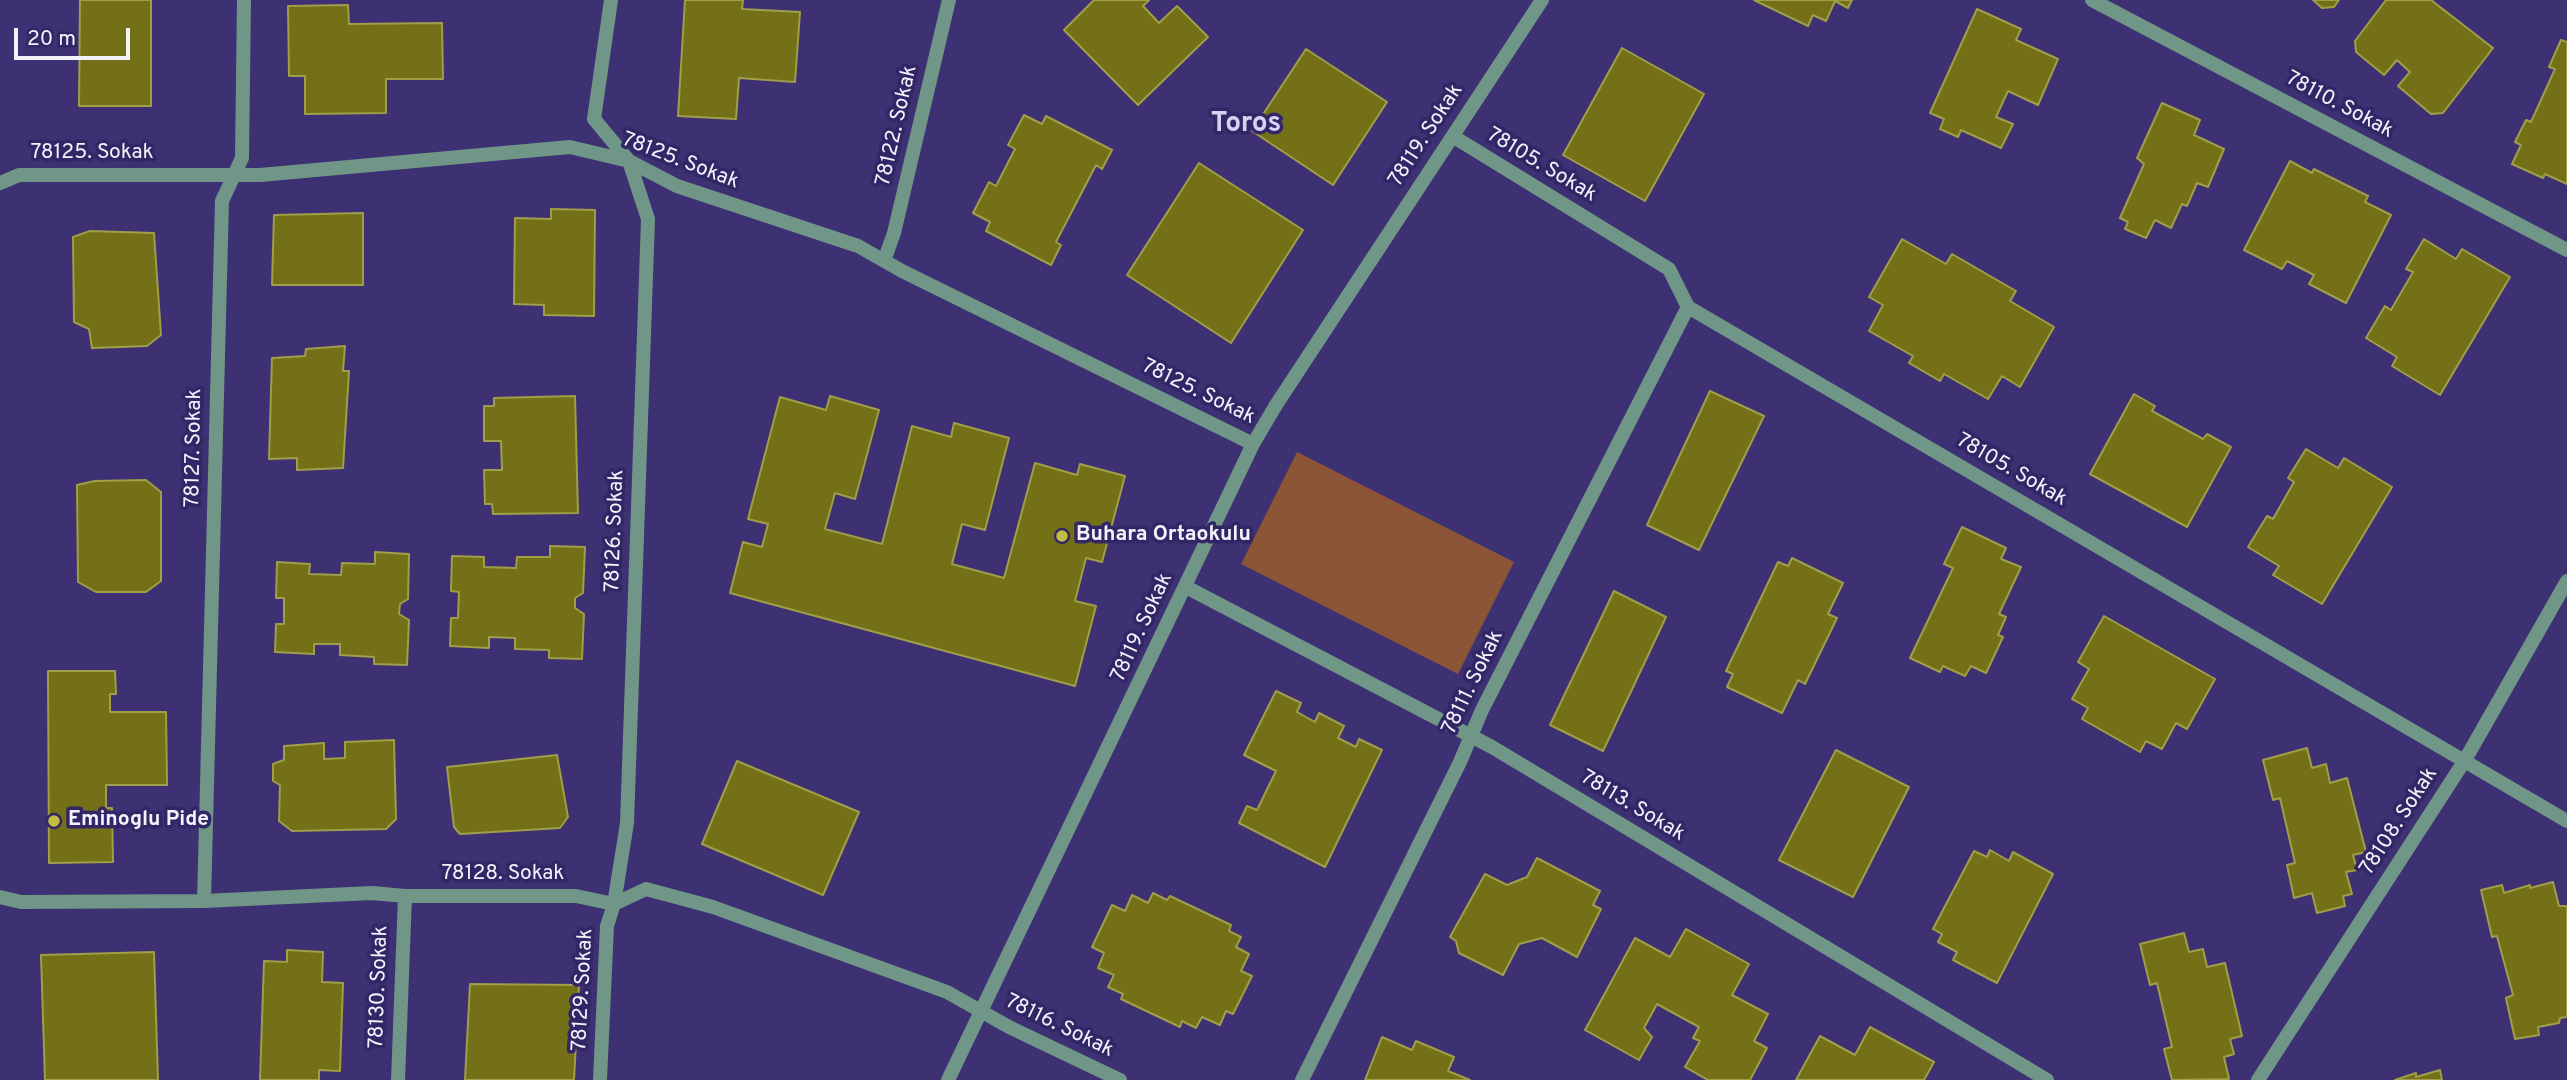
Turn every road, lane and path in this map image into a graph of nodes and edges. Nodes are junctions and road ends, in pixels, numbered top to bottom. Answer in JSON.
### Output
{"nodes":[{"id":1,"x":244,"y":0,"type":"edge"},
{"id":2,"x":611,"y":0,"type":"edge"},
{"id":3,"x":949,"y":0,"type":"edge"},
{"id":4,"x":1542,"y":0,"type":"edge"},
{"id":5,"x":2092,"y":0,"type":"edge"},
{"id":6,"x":1454,"y":137,"type":"junction"},
{"id":7,"x":629,"y":161,"type":"junction"},
{"id":8,"x":235,"y":176,"type":"junction"},
{"id":9,"x":0,"y":183,"type":"edge"},
{"id":10,"x":2567,"y":250,"type":"edge"},
{"id":11,"x":884,"y":261,"type":"junction"},
{"id":12,"x":1688,"y":307,"type":"junction"},
{"id":13,"x":1253,"y":444,"type":"junction"},
{"id":14,"x":2567,"y":581,"type":"edge"},
{"id":15,"x":1186,"y":587,"type":"junction"},
{"id":16,"x":1472,"y":736,"type":"junction"},
{"id":17,"x":2465,"y":760,"type":"junction"},
{"id":18,"x":2567,"y":821,"type":"edge"},
{"id":19,"x":405,"y":896,"type":"junction"},
{"id":20,"x":0,"y":897,"type":"edge"},
{"id":21,"x":204,"y":901,"type":"junction"},
{"id":22,"x":614,"y":904,"type":"junction"},
{"id":23,"x":980,"y":1011,"type":"junction"},
{"id":24,"x":398,"y":1080,"type":"edge"},
{"id":25,"x":600,"y":1080,"type":"edge"},
{"id":26,"x":948,"y":1080,"type":"edge"},
{"id":27,"x":1120,"y":1080,"type":"edge"},
{"id":28,"x":1302,"y":1080,"type":"edge"},
{"id":29,"x":2047,"y":1080,"type":"edge"},
{"id":30,"x":2258,"y":1080,"type":"edge"}],
"edges":[{"from":1,"to":8,"type":"street","name":"78127. Sokak"},
{"from":2,"to":7,"type":"street"},
{"from":3,"to":11,"type":"street","name":"78122. Sokak"},
{"from":4,"to":6,"type":"street","name":"78119. Sokak"},
{"from":5,"to":10,"type":"street","name":"78110. Sokak"},
{"from":6,"to":12,"type":"street","name":"78105. Sokak"},
{"from":6,"to":13,"type":"street","name":"78119. Sokak"},
{"from":7,"to":8,"type":"street","name":"78125. Sokak"},
{"from":7,"to":11,"type":"street","name":"78125. Sokak"},
{"from":7,"to":22,"type":"street","name":"78126. Sokak"},
{"from":8,"to":9,"type":"street","name":"78125. Sokak"},
{"from":8,"to":21,"type":"street","name":"78127. Sokak"},
{"from":11,"to":13,"type":"street","name":"78125. Sokak"},
{"from":12,"to":16,"type":"street","name":"78111. Sokak"},
{"from":12,"to":17,"type":"street","name":"78105. Sokak"},
{"from":13,"to":15,"type":"street","name":"78119. Sokak"},
{"from":14,"to":17,"type":"street","name":"78108. Sokak"},
{"from":15,"to":16,"type":"street","name":"78113. Sokak"},
{"from":15,"to":23,"type":"street","name":"78119. Sokak"},
{"from":16,"to":28,"type":"street","name":"78111. Sokak"},
{"from":16,"to":29,"type":"street","name":"78113. Sokak"},
{"from":17,"to":18,"type":"street","name":"78105. Sokak"},
{"from":17,"to":30,"type":"street","name":"78108. Sokak"},
{"from":19,"to":21,"type":"street","name":"78128. Sokak"},
{"from":19,"to":22,"type":"street","name":"78128. Sokak"},
{"from":19,"to":24,"type":"street","name":"78130. Sokak"},
{"from":20,"to":21,"type":"street","name":"78128. Sokak"},
{"from":22,"to":23,"type":"street"},
{"from":22,"to":25,"type":"street","name":"78129. Sokak"},
{"from":23,"to":26,"type":"street","name":"78119. Sokak"},
{"from":23,"to":27,"type":"street","name":"78116. Sokak"}]}
